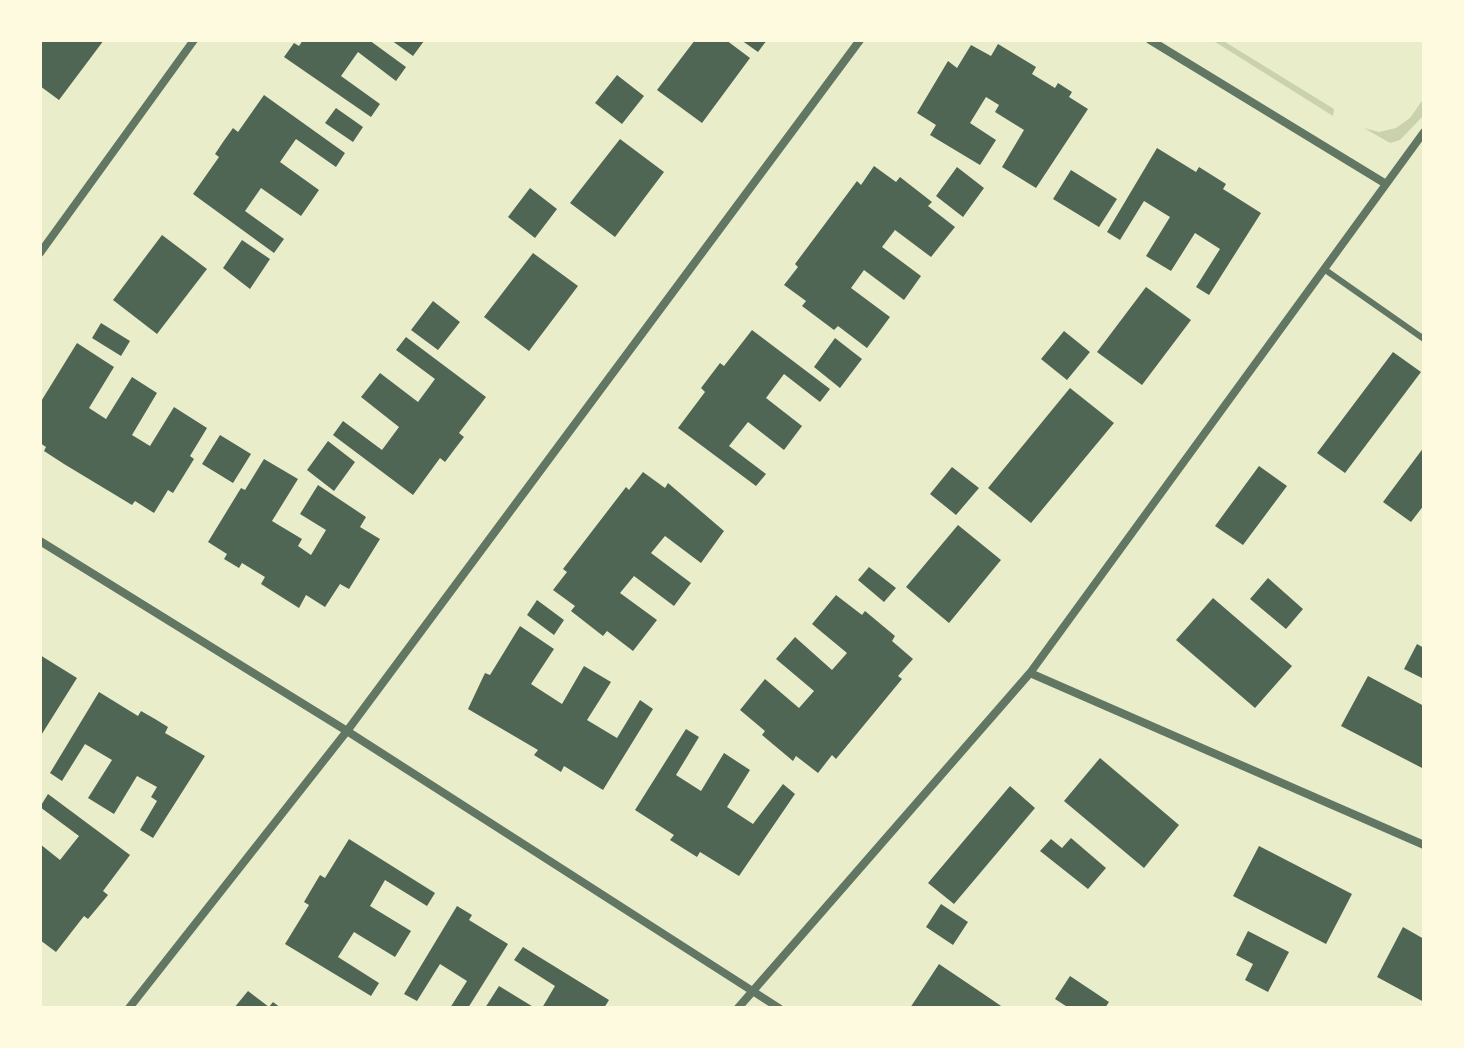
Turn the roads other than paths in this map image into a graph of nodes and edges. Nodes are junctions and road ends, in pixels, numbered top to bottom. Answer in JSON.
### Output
{"nodes":[{"id":1,"x":194,"y":40,"type":"edge"},
{"id":2,"x":860,"y":40,"type":"edge"},
{"id":3,"x":1150,"y":40,"type":"edge"},
{"id":4,"x":1424,"y":132,"type":"edge"},
{"id":5,"x":1386,"y":184,"type":"junction"},
{"id":6,"x":40,"y":253,"type":"edge"},
{"id":7,"x":1324,"y":269,"type":"junction"},
{"id":8,"x":1424,"y":339,"type":"edge"},
{"id":9,"x":40,"y":541,"type":"edge"},
{"id":10,"x":1030,"y":673,"type":"junction"},
{"id":11,"x":347,"y":731,"type":"junction"},
{"id":12,"x":1424,"y":845,"type":"edge"},
{"id":13,"x":753,"y":990,"type":"junction"},
{"id":14,"x":129,"y":1008,"type":"edge"},
{"id":15,"x":738,"y":1008,"type":"edge"},
{"id":16,"x":779,"y":1008,"type":"edge"}],
"edges":[{"from":1,"to":6,"type":"street"},
{"from":2,"to":11,"type":"street"},
{"from":3,"to":5,"type":"street"},
{"from":4,"to":5,"type":"street"},
{"from":5,"to":7,"type":"street"},
{"from":7,"to":8,"type":"lane"},
{"from":7,"to":10,"type":"street"},
{"from":9,"to":11,"type":"street"},
{"from":10,"to":12,"type":"street"},
{"from":10,"to":13,"type":"street"},
{"from":11,"to":13,"type":"street"},
{"from":11,"to":14,"type":"street"},
{"from":13,"to":15,"type":"street"},
{"from":13,"to":16,"type":"street"}]}
